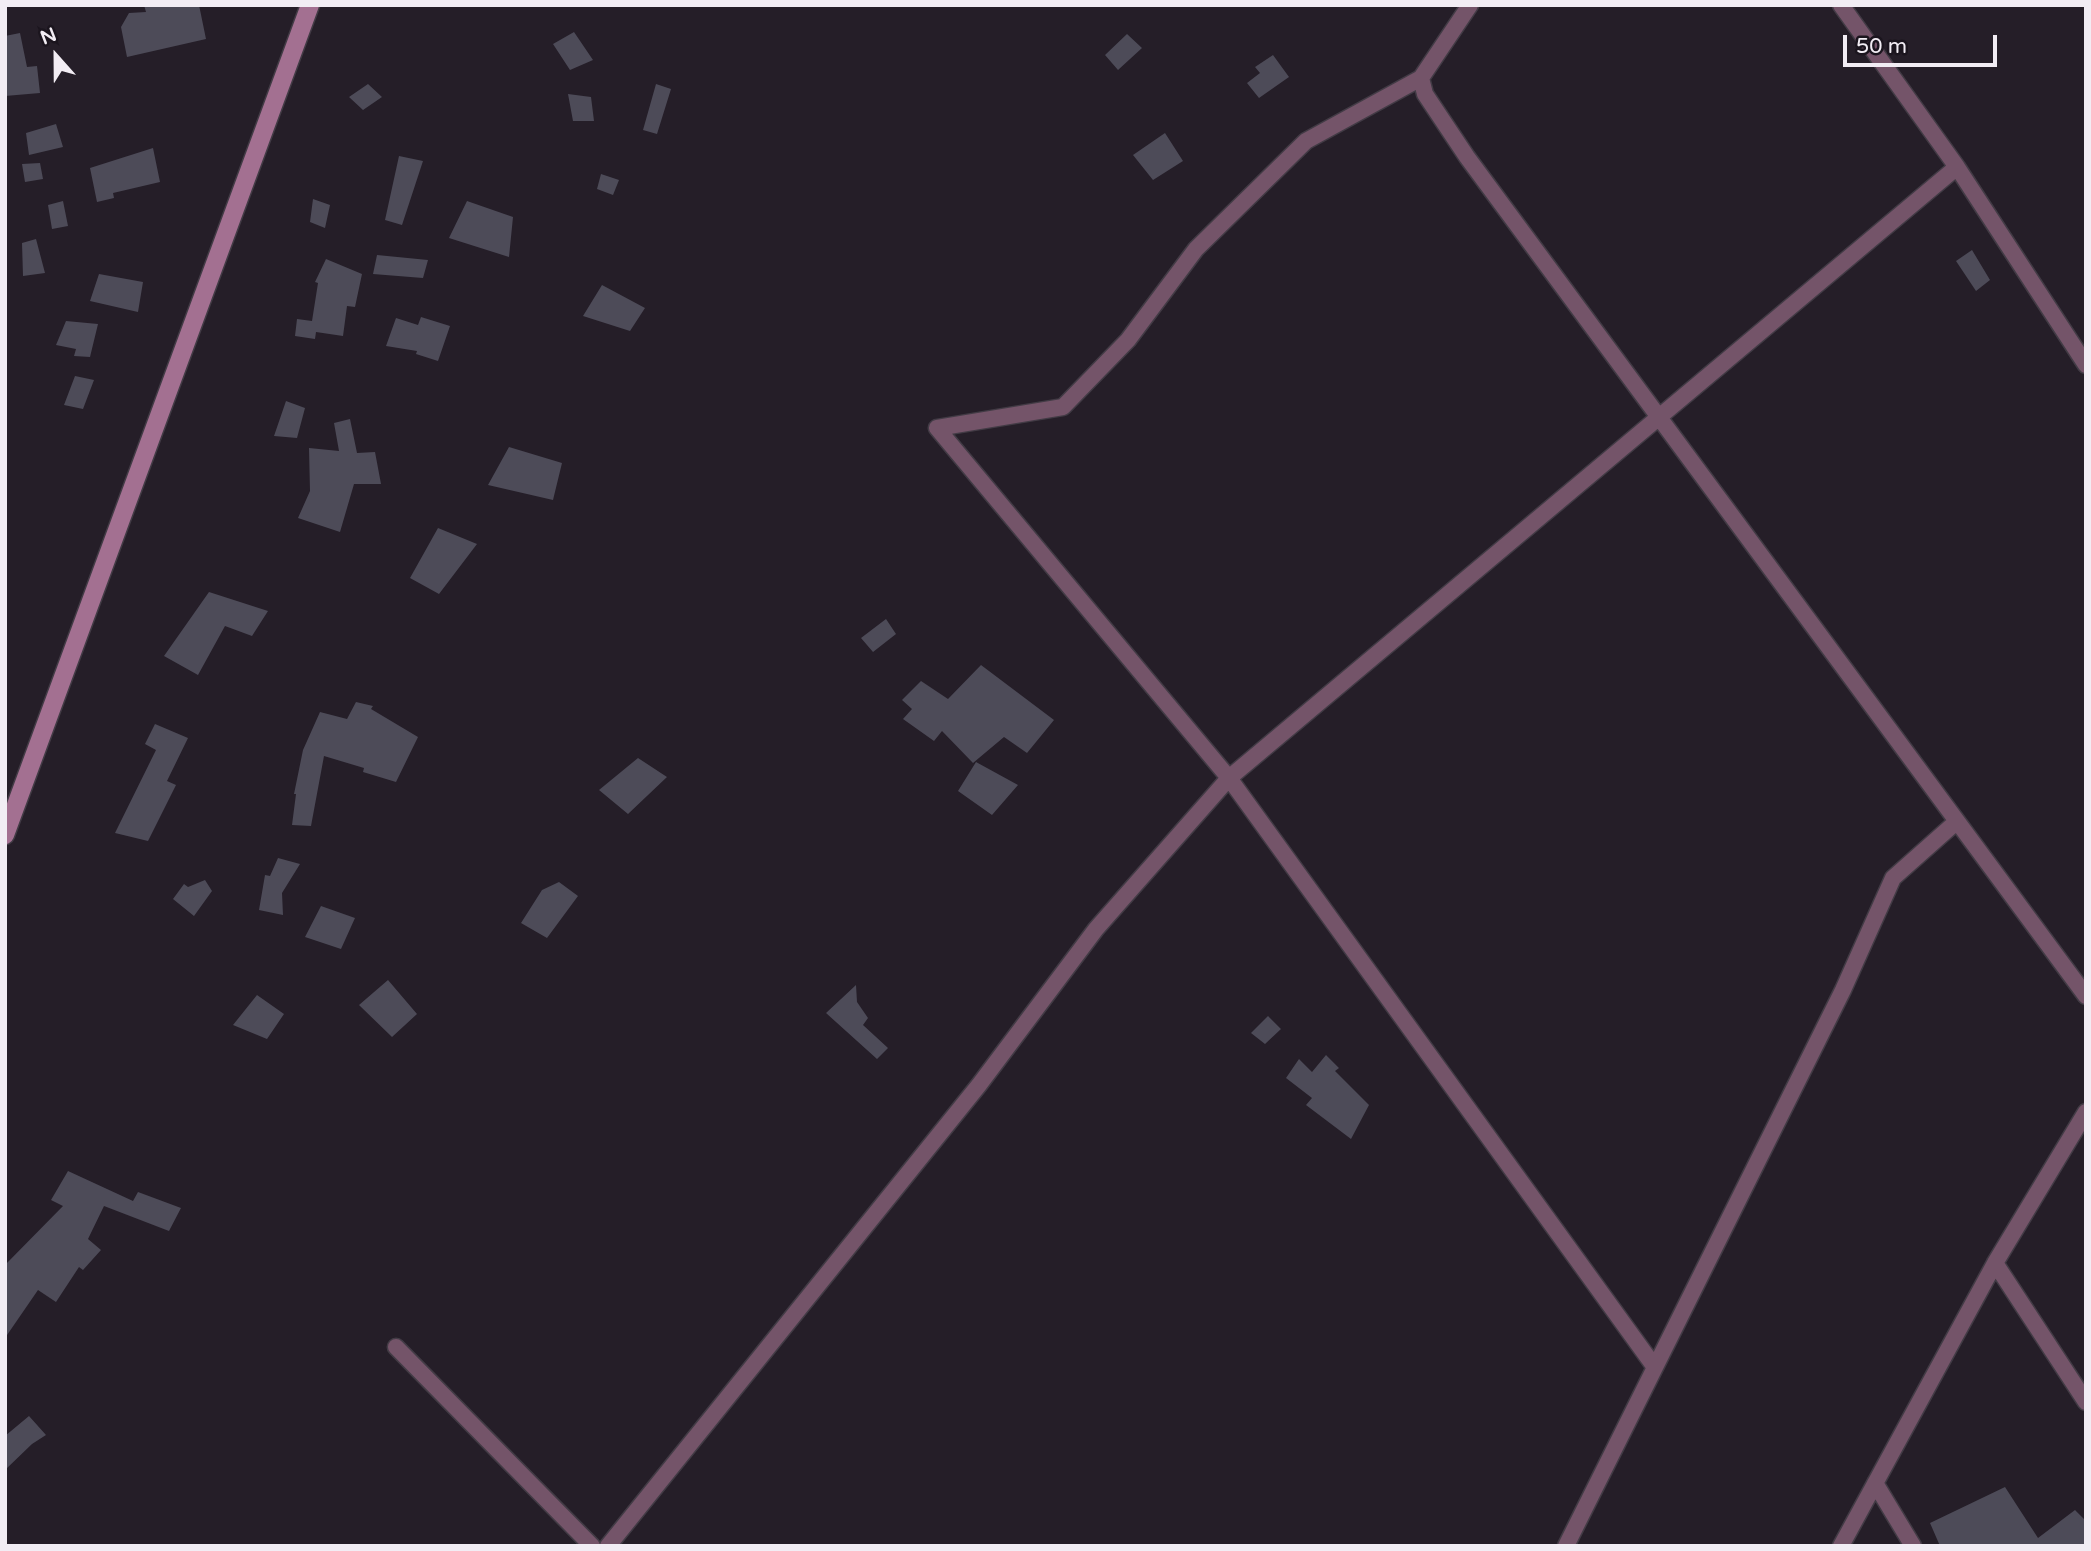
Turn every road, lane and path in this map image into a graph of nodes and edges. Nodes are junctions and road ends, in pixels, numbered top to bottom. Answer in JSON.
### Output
{"nodes":[{"id":1,"x":310,"y":5,"type":"edge"},
{"id":2,"x":1470,"y":5,"type":"edge"},
{"id":3,"x":1842,"y":5,"type":"edge"},
{"id":4,"x":1421,"y":78,"type":"junction"},
{"id":5,"x":1957,"y":167,"type":"junction"},
{"id":6,"x":2086,"y":365,"type":"edge"},
{"id":7,"x":1659,"y":417,"type":"junction"},
{"id":8,"x":1229,"y":778,"type":"junction"},
{"id":9,"x":1955,"y":823,"type":"junction"},
{"id":10,"x":5,"y":835,"type":"edge"},
{"id":11,"x":2086,"y":996,"type":"edge"},
{"id":12,"x":2086,"y":1112,"type":"edge"},
{"id":13,"x":1995,"y":1263,"type":"junction"},
{"id":14,"x":396,"y":1348,"type":"dead end"},
{"id":15,"x":1654,"y":1366,"type":"junction"},
{"id":16,"x":2086,"y":1402,"type":"edge"},
{"id":17,"x":1875,"y":1483,"type":"junction"},
{"id":18,"x":592,"y":1546,"type":"edge"},
{"id":19,"x":608,"y":1546,"type":"edge"},
{"id":20,"x":1566,"y":1546,"type":"edge"},
{"id":21,"x":1840,"y":1546,"type":"edge"},
{"id":22,"x":1913,"y":1546,"type":"edge"}],
"edges":[{"from":1,"to":10,"type":"main road"},
{"from":2,"to":4,"type":"street"},
{"from":3,"to":5,"type":"street"},
{"from":4,"to":7,"type":"street"},
{"from":4,"to":8,"type":"street"},
{"from":5,"to":6,"type":"street"},
{"from":5,"to":7,"type":"street"},
{"from":7,"to":8,"type":"street"},
{"from":7,"to":9,"type":"street"},
{"from":8,"to":15,"type":"street"},
{"from":8,"to":19,"type":"street"},
{"from":9,"to":11,"type":"street"},
{"from":9,"to":15,"type":"street"},
{"from":12,"to":13,"type":"street"},
{"from":13,"to":16,"type":"street"},
{"from":13,"to":17,"type":"street"},
{"from":14,"to":18,"type":"street"},
{"from":15,"to":20,"type":"street"},
{"from":17,"to":21,"type":"street"},
{"from":17,"to":22,"type":"street"}]}
